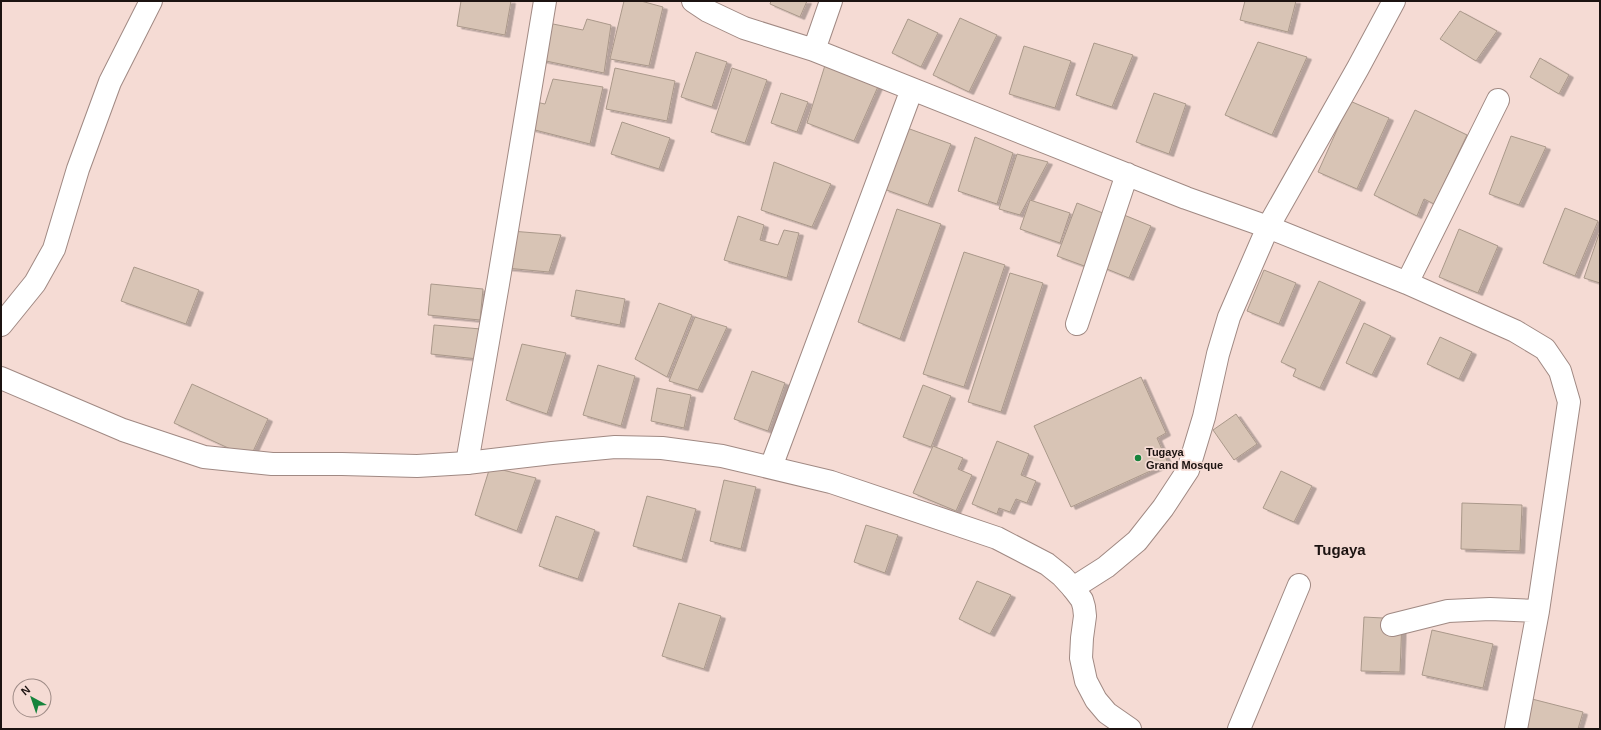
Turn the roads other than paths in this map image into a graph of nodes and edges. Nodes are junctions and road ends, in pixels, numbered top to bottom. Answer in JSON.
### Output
{"nodes":[{"id":1,"x":151,"y":1,"type":"edge"},
{"id":2,"x":545,"y":1,"type":"edge"},
{"id":3,"x":693,"y":1,"type":"edge"},
{"id":4,"x":832,"y":1,"type":"edge"},
{"id":5,"x":1394,"y":1,"type":"edge"},
{"id":6,"x":814,"y":50,"type":"junction"},
{"id":7,"x":912,"y":89,"type":"junction"},
{"id":8,"x":1498,"y":100,"type":"dead end"},
{"id":9,"x":1127,"y":174,"type":"junction"},
{"id":10,"x":1268,"y":227,"type":"junction"},
{"id":11,"x":1407,"y":284,"type":"junction"},
{"id":12,"x":1078,"y":324,"type":"dead end"},
{"id":13,"x":1,"y":325,"type":"edge"},
{"id":14,"x":1,"y":378,"type":"edge"},
{"id":15,"x":467,"y":463,"type":"junction"},
{"id":16,"x":771,"y":467,"type":"junction"},
{"id":17,"x":1299,"y":585,"type":"dead end"},
{"id":18,"x":1073,"y":588,"type":"junction"},
{"id":19,"x":1538,"y":611,"type":"junction"},
{"id":20,"x":1392,"y":625,"type":"dead end"},
{"id":21,"x":1130,"y":729,"type":"edge"},
{"id":22,"x":1239,"y":729,"type":"edge"},
{"id":23,"x":1516,"y":729,"type":"edge"}],
"edges":[{"from":1,"to":13,"type":"street"},
{"from":2,"to":15,"type":"street"},
{"from":3,"to":6,"type":"street"},
{"from":4,"to":6,"type":"street"},
{"from":5,"to":10,"type":"street"},
{"from":6,"to":7,"type":"street"},
{"from":7,"to":9,"type":"street"},
{"from":7,"to":16,"type":"street"},
{"from":8,"to":11,"type":"street"},
{"from":9,"to":10,"type":"street"},
{"from":9,"to":12,"type":"street"},
{"from":10,"to":11,"type":"street"},
{"from":10,"to":18,"type":"street"},
{"from":11,"to":19,"type":"street"},
{"from":14,"to":15,"type":"street"},
{"from":15,"to":16,"type":"street"},
{"from":16,"to":18,"type":"street"},
{"from":17,"to":22,"type":"street"},
{"from":18,"to":21,"type":"street"},
{"from":19,"to":20,"type":"street"},
{"from":19,"to":23,"type":"street"}]}
